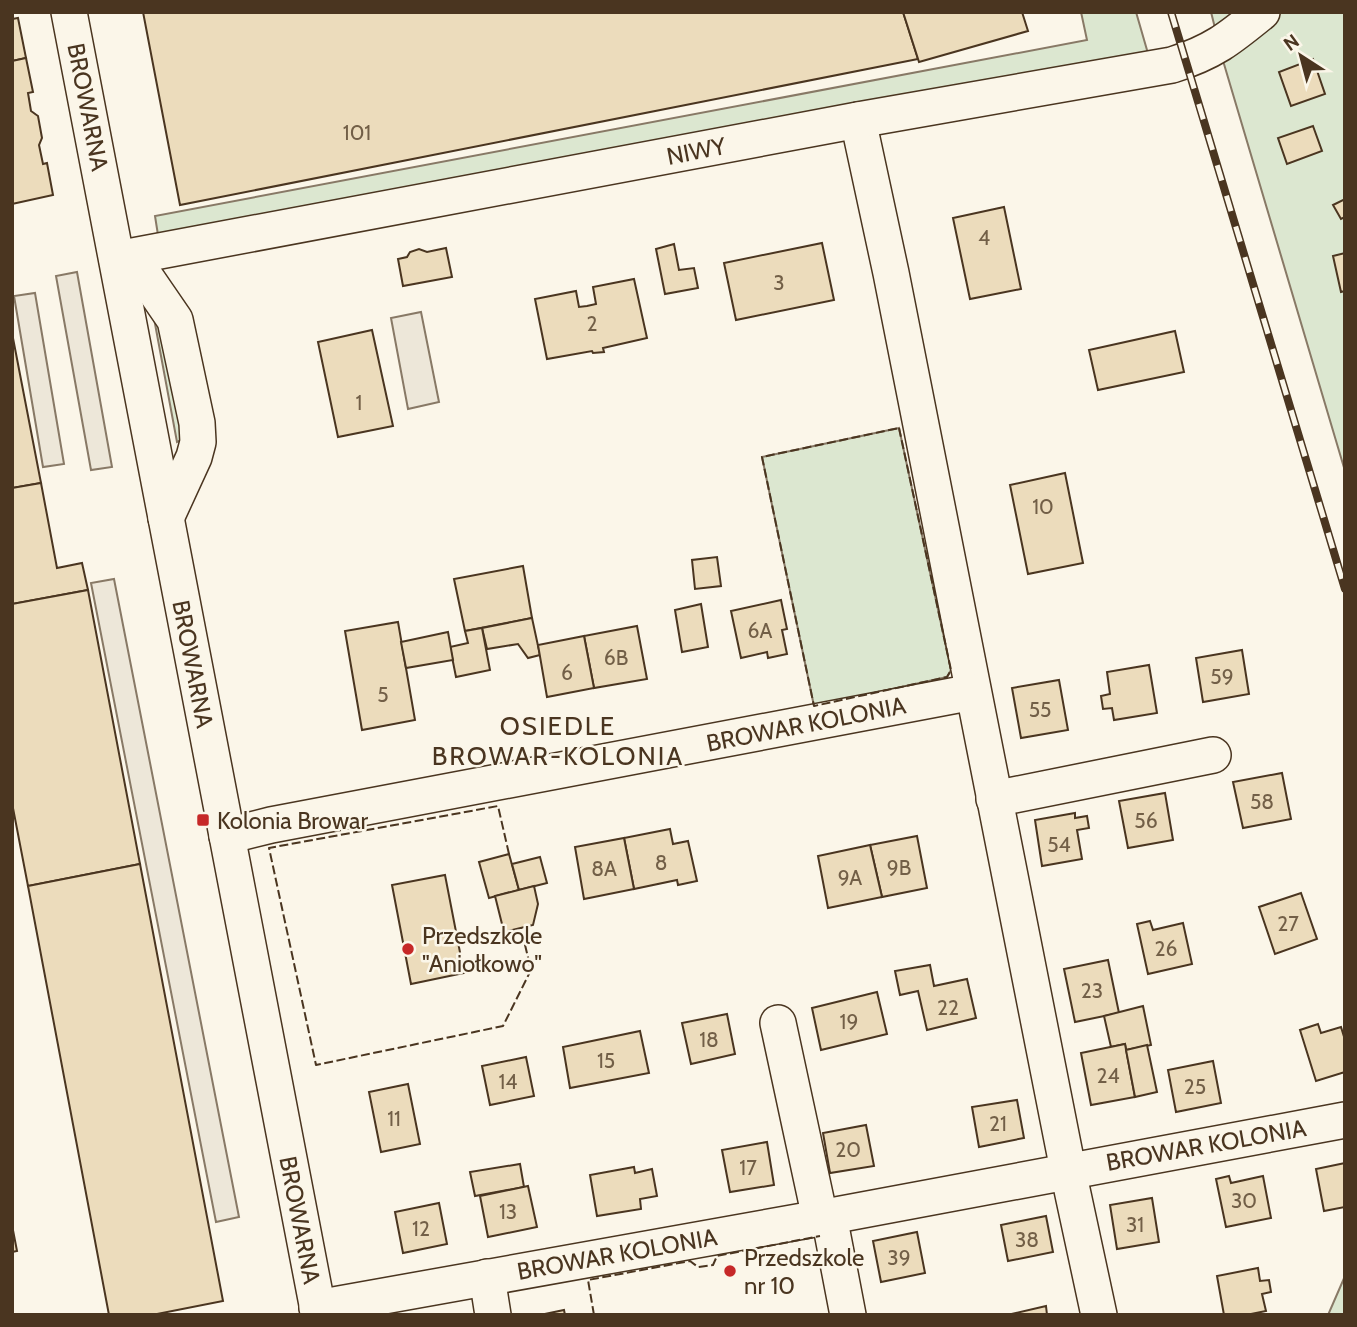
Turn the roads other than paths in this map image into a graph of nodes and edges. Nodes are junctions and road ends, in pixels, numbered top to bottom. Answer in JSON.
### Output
{"nodes":[{"id":1,"x":69,"y":12,"type":"edge"},
{"id":2,"x":1262,"y":12,"type":"edge"},
{"id":3,"x":858,"y":120,"type":"junction"},
{"id":4,"x":117,"y":259,"type":"junction"},
{"id":5,"x":166,"y":519,"type":"junction"},
{"id":6,"x":973,"y":692,"type":"junction"},
{"id":7,"x":1213,"y":755,"type":"dead end"},
{"id":8,"x":994,"y":799,"type":"junction"},
{"id":9,"x":227,"y":836,"type":"junction"},
{"id":10,"x":778,"y":1023,"type":"dead end"},
{"id":11,"x":1345,"y":1120,"type":"edge"},
{"id":12,"x":1068,"y":1170,"type":"junction"},
{"id":13,"x":825,"y":1217,"type":"junction"},
{"id":14,"x":487,"y":1277,"type":"junction"},
{"id":15,"x":318,"y":1311,"type":"edge"},
{"id":16,"x":494,"y":1315,"type":"edge"},
{"id":17,"x":848,"y":1315,"type":"edge"},
{"id":18,"x":1099,"y":1315,"type":"edge"}],
"edges":[{"from":1,"to":4,"type":"street","name":"BROWARNA"},
{"from":2,"to":3,"type":"street","name":"NIWY"},
{"from":3,"to":4,"type":"street","name":"NIWY"},
{"from":3,"to":6,"type":"street"},
{"from":4,"to":5,"type":"street","name":"BROWARNA"},
{"from":4,"to":5,"type":"street"},
{"from":5,"to":9,"type":"street","name":"BROWARNA"},
{"from":6,"to":8,"type":"street"},
{"from":6,"to":9,"type":"street","name":"BROWAR KOLONIA"},
{"from":7,"to":8,"type":"street"},
{"from":8,"to":12,"type":"street"},
{"from":9,"to":15,"type":"street","name":"BROWARNA"},
{"from":10,"to":13,"type":"street"},
{"from":11,"to":12,"type":"street","name":"BROWAR KOLONIA"},
{"from":12,"to":13,"type":"street","name":"BROWAR KOLONIA"},
{"from":12,"to":18,"type":"street"},
{"from":13,"to":14,"type":"street","name":"BROWAR KOLONIA"},
{"from":13,"to":17,"type":"street"},
{"from":14,"to":15,"type":"street","name":"BROWAR KOLONIA"},
{"from":14,"to":16,"type":"street","name":"BROWAR KOLONIA"}]}
